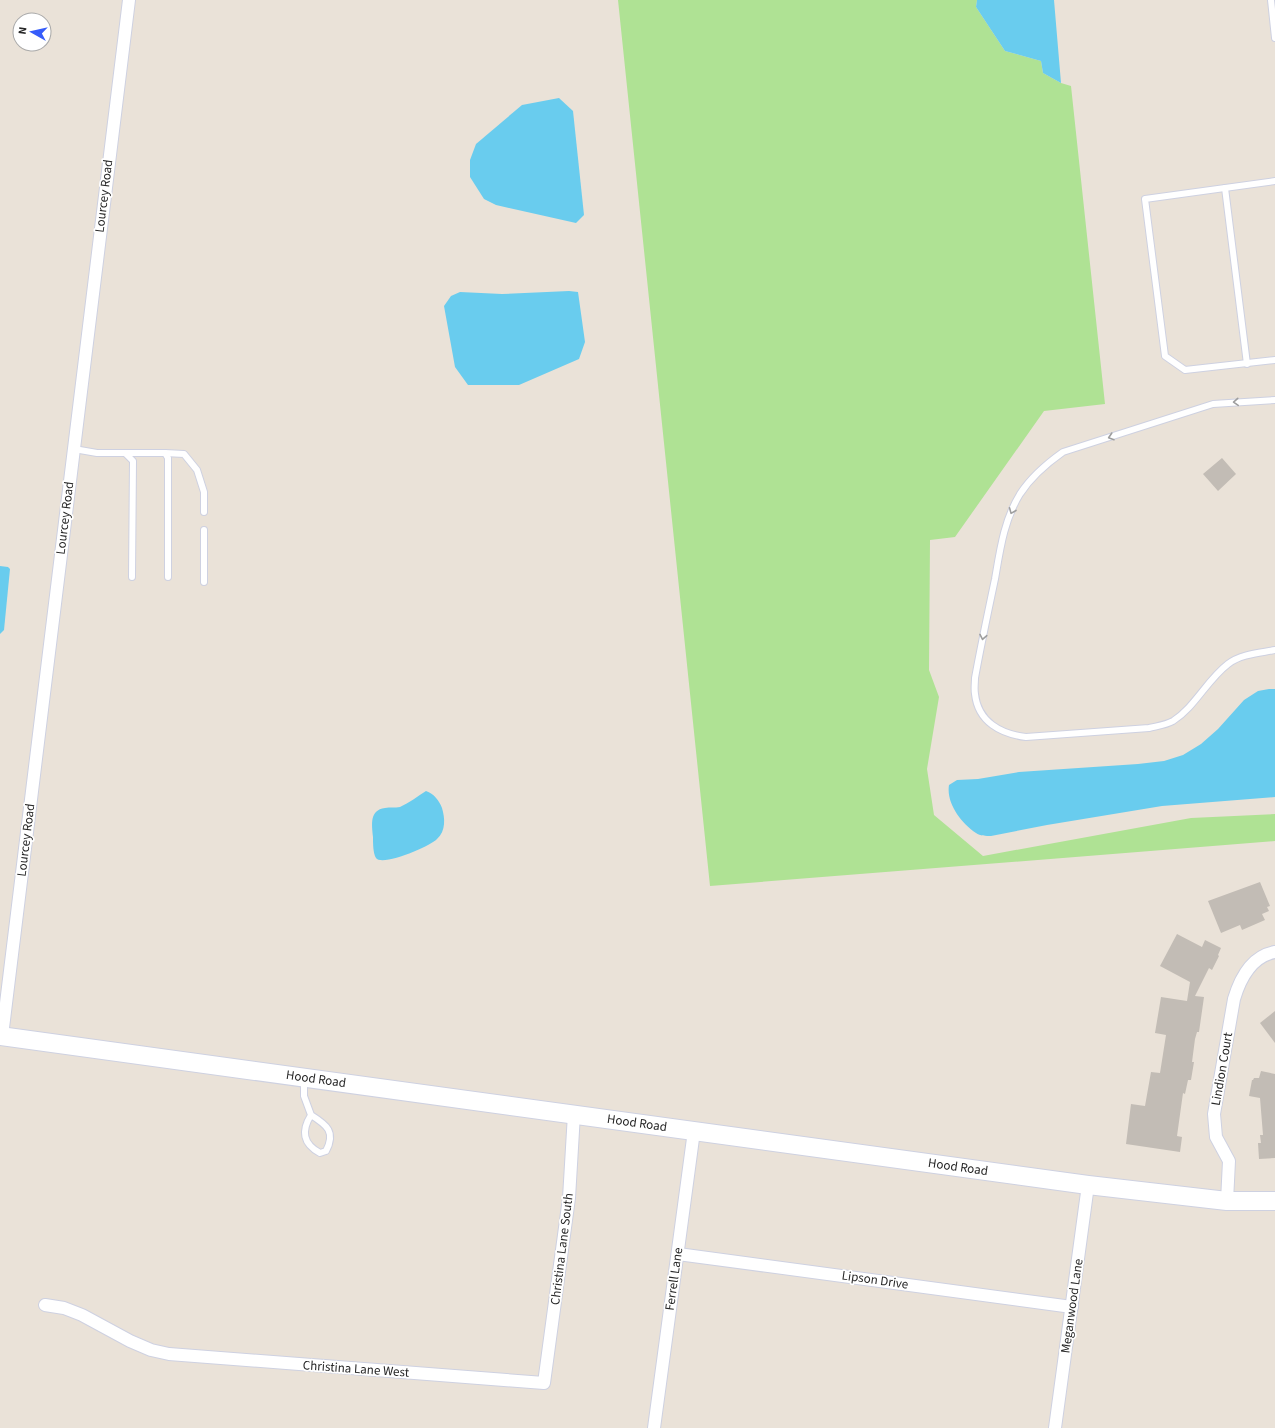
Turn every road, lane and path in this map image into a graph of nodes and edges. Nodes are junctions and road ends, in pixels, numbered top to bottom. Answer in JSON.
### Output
{"nodes":[{"id":1,"x":129,"y":0,"type":"edge"},
{"id":2,"x":1271,"y":0,"type":"edge"},
{"id":3,"x":1275,"y":38,"type":"edge"},
{"id":4,"x":1275,"y":181,"type":"edge"},
{"id":5,"x":1225,"y":188,"type":"junction"},
{"id":6,"x":1275,"y":360,"type":"edge"},
{"id":7,"x":1247,"y":364,"type":"junction"},
{"id":8,"x":1275,"y":400,"type":"edge"},
{"id":9,"x":74,"y":449,"type":"junction"},
{"id":10,"x":165,"y":453,"type":"junction"},
{"id":11,"x":125,"y":454,"type":"junction"},
{"id":12,"x":204,"y":512,"type":"dead end"},
{"id":13,"x":204,"y":530,"type":"dead end"},
{"id":14,"x":132,"y":577,"type":"dead end"},
{"id":15,"x":168,"y":577,"type":"dead end"},
{"id":16,"x":204,"y":582,"type":"dead end"},
{"id":17,"x":1275,"y":650,"type":"edge"},
{"id":18,"x":1275,"y":952,"type":"edge"},
{"id":19,"x":1,"y":1036,"type":"edge"},
{"id":20,"x":304,"y":1077,"type":"junction"},
{"id":21,"x":574,"y":1114,"type":"junction"},
{"id":22,"x":311,"y":1115,"type":"junction"},
{"id":23,"x":694,"y":1131,"type":"junction"},
{"id":24,"x":1088,"y":1185,"type":"junction"},
{"id":25,"x":1227,"y":1201,"type":"junction"},
{"id":26,"x":1275,"y":1201,"type":"edge"},
{"id":27,"x":678,"y":1254,"type":"junction"},
{"id":28,"x":45,"y":1305,"type":"dead end"},
{"id":29,"x":1072,"y":1307,"type":"junction"},
{"id":30,"x":544,"y":1383,"type":"joint"},
{"id":31,"x":654,"y":1428,"type":"edge"},
{"id":32,"x":1055,"y":1428,"type":"edge"}],
"edges":[{"from":1,"to":9,"type":"street","name":"Lourcey Road"},
{"from":2,"to":3,"type":"lane"},
{"from":4,"to":5,"type":"lane"},
{"from":5,"to":7,"type":"lane"},
{"from":5,"to":7,"type":"lane"},
{"from":6,"to":7,"type":"lane"},
{"from":8,"to":17,"type":"lane","one_way":true},
{"from":9,"to":11,"type":"lane"},
{"from":9,"to":19,"type":"street","name":"Lourcey Road"},
{"from":10,"to":11,"type":"lane"},
{"from":10,"to":12,"type":"lane"},
{"from":10,"to":15,"type":"lane"},
{"from":11,"to":14,"type":"lane"},
{"from":13,"to":16,"type":"lane"},
{"from":18,"to":25,"type":"street","name":"Lindion Court"},
{"from":19,"to":20,"type":"street","name":"Hood Road"},
{"from":20,"to":21,"type":"street","name":"Hood Road"},
{"from":20,"to":22,"type":"lane"},
{"from":21,"to":23,"type":"street","name":"Hood Road"},
{"from":21,"to":30,"type":"street","name":"Christina Lane South"},
{"from":22,"to":22,"type":"lane"},
{"from":23,"to":24,"type":"street","name":"Hood Road"},
{"from":23,"to":27,"type":"street","name":"Ferrell Lane"},
{"from":24,"to":25,"type":"street","name":"Hood Road"},
{"from":24,"to":29,"type":"street","name":"Meganwood Lane"},
{"from":25,"to":26,"type":"street","name":"Hood Road"},
{"from":27,"to":29,"type":"street","name":"Lipson Drive"},
{"from":27,"to":31,"type":"street","name":"Ferrell Lane"},
{"from":28,"to":30,"type":"street","name":"Christina Lane West"},
{"from":29,"to":32,"type":"street","name":"Meganwood Lane"}]}
